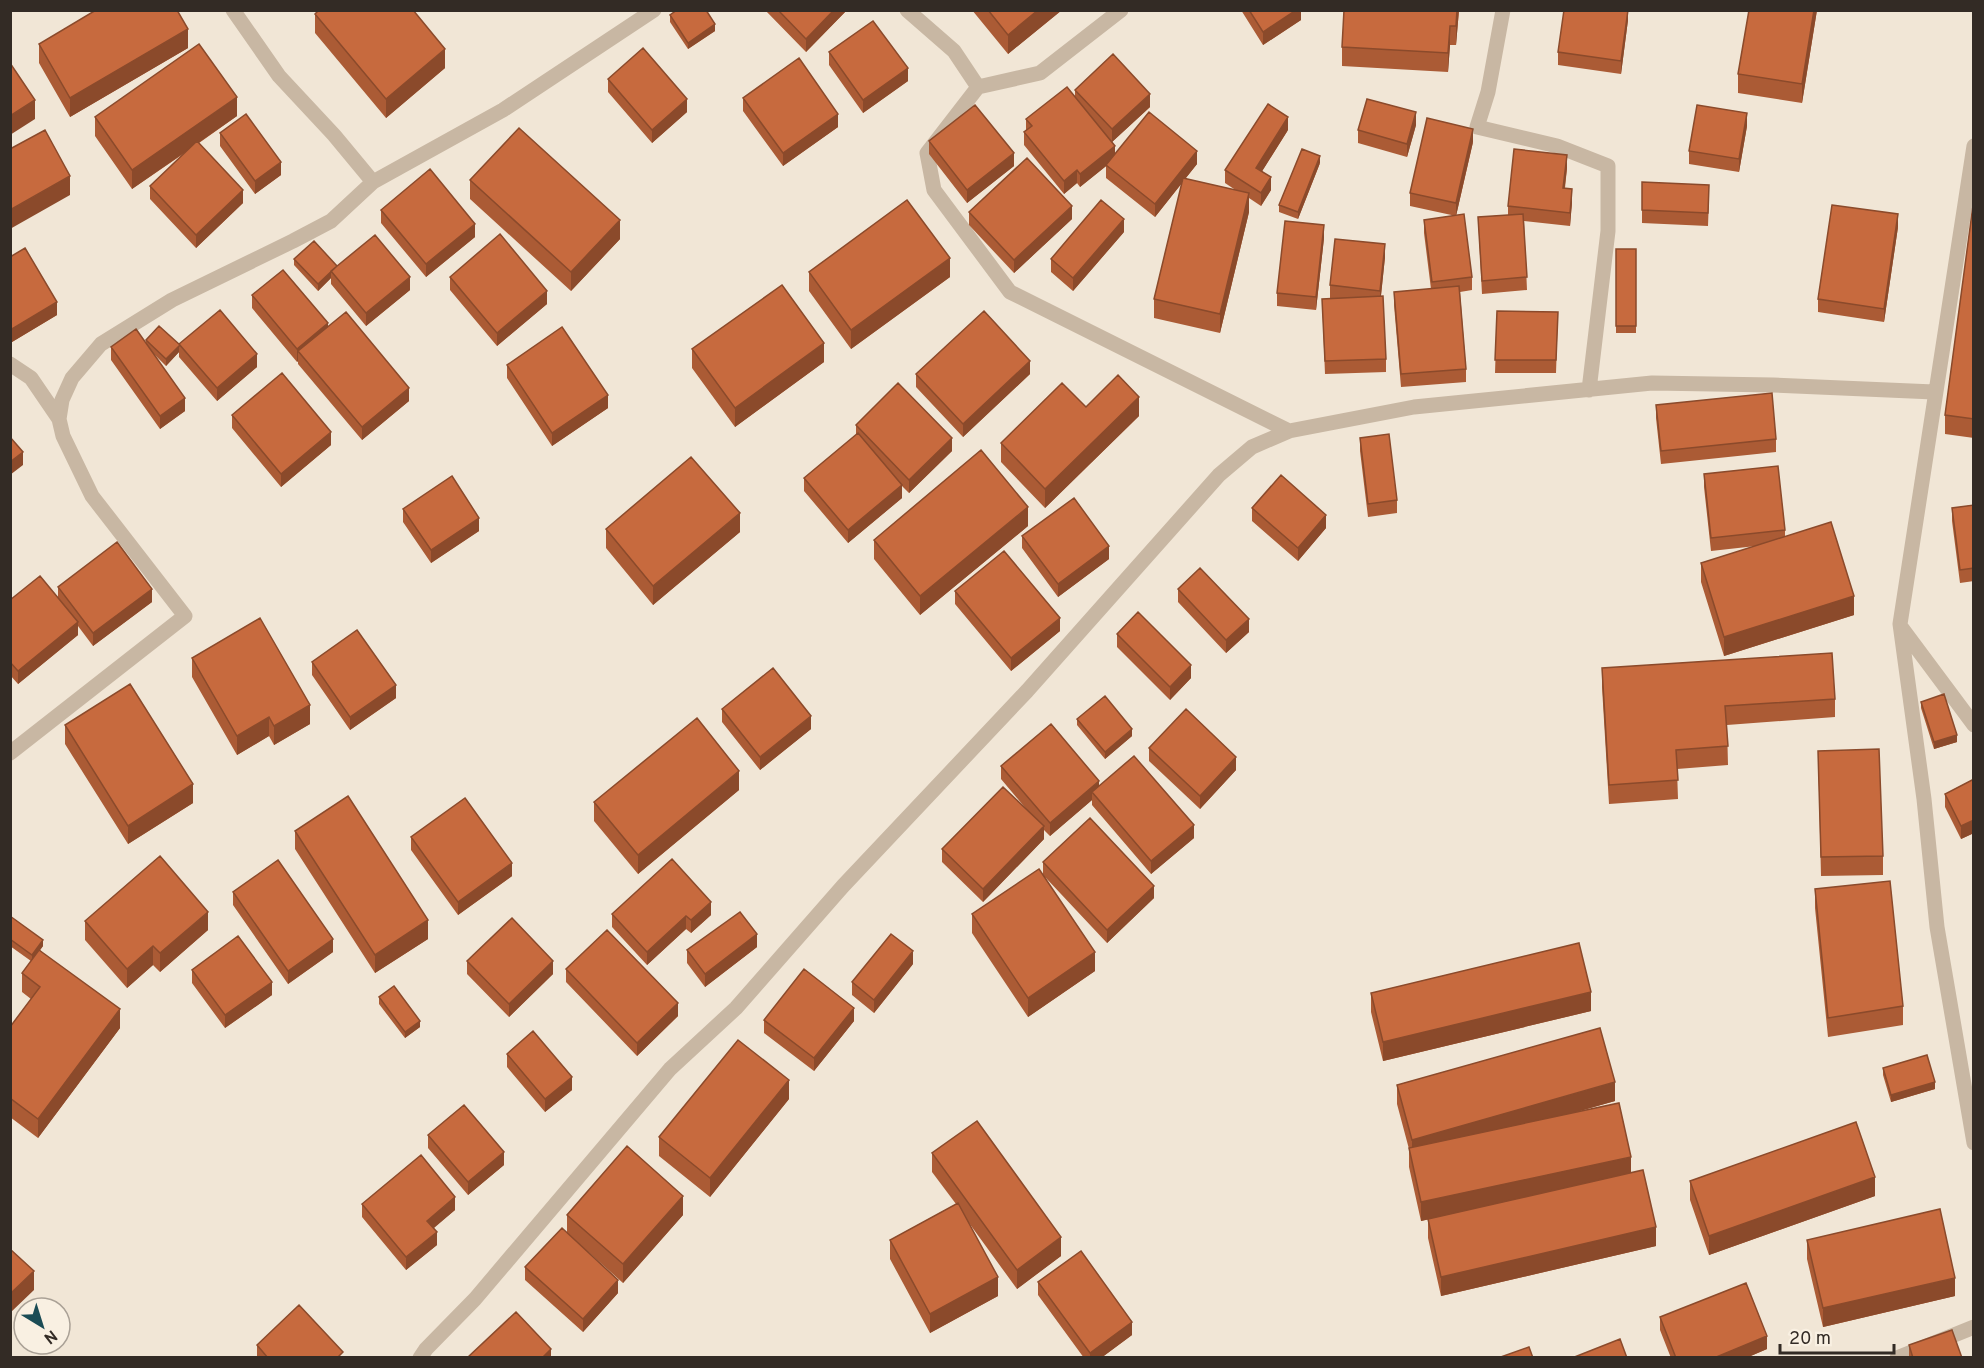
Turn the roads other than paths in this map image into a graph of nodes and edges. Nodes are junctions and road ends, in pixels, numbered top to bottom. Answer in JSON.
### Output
{"nodes":[{"id":1,"x":233,"y":10,"type":"edge"},
{"id":2,"x":654,"y":10,"type":"edge"},
{"id":3,"x":907,"y":10,"type":"edge"},
{"id":4,"x":1120,"y":10,"type":"edge"},
{"id":5,"x":1503,"y":10,"type":"edge"},
{"id":6,"x":978,"y":87,"type":"junction"},
{"id":7,"x":1974,"y":146,"type":"edge"},
{"id":8,"x":373,"y":182,"type":"junction"},
{"id":9,"x":10,"y":364,"type":"edge"},
{"id":10,"x":1589,"y":390,"type":"junction"},
{"id":11,"x":1934,"y":392,"type":"junction"},
{"id":12,"x":59,"y":419,"type":"junction"},
{"id":13,"x":1289,"y":431,"type":"junction"},
{"id":14,"x":1900,"y":624,"type":"junction"},
{"id":15,"x":1974,"y":725,"type":"edge"},
{"id":16,"x":10,"y":753,"type":"edge"},
{"id":17,"x":1974,"y":1143,"type":"edge"},
{"id":18,"x":1974,"y":1327,"type":"edge"},
{"id":19,"x":420,"y":1358,"type":"edge"},
{"id":20,"x":1897,"y":1358,"type":"edge"}],
"edges":[{"from":1,"to":8,"type":"street"},
{"from":2,"to":8,"type":"street"},
{"from":3,"to":6,"type":"street"},
{"from":4,"to":6,"type":"street"},
{"from":5,"to":10,"type":"street"},
{"from":6,"to":13,"type":"street"},
{"from":7,"to":11,"type":"street"},
{"from":8,"to":12,"type":"street"},
{"from":9,"to":12,"type":"street"},
{"from":10,"to":11,"type":"street"},
{"from":10,"to":13,"type":"street"},
{"from":11,"to":14,"type":"street"},
{"from":12,"to":16,"type":"street"},
{"from":13,"to":19,"type":"street"},
{"from":14,"to":15,"type":"street"},
{"from":14,"to":17,"type":"street"},
{"from":18,"to":20,"type":"street"}]}
